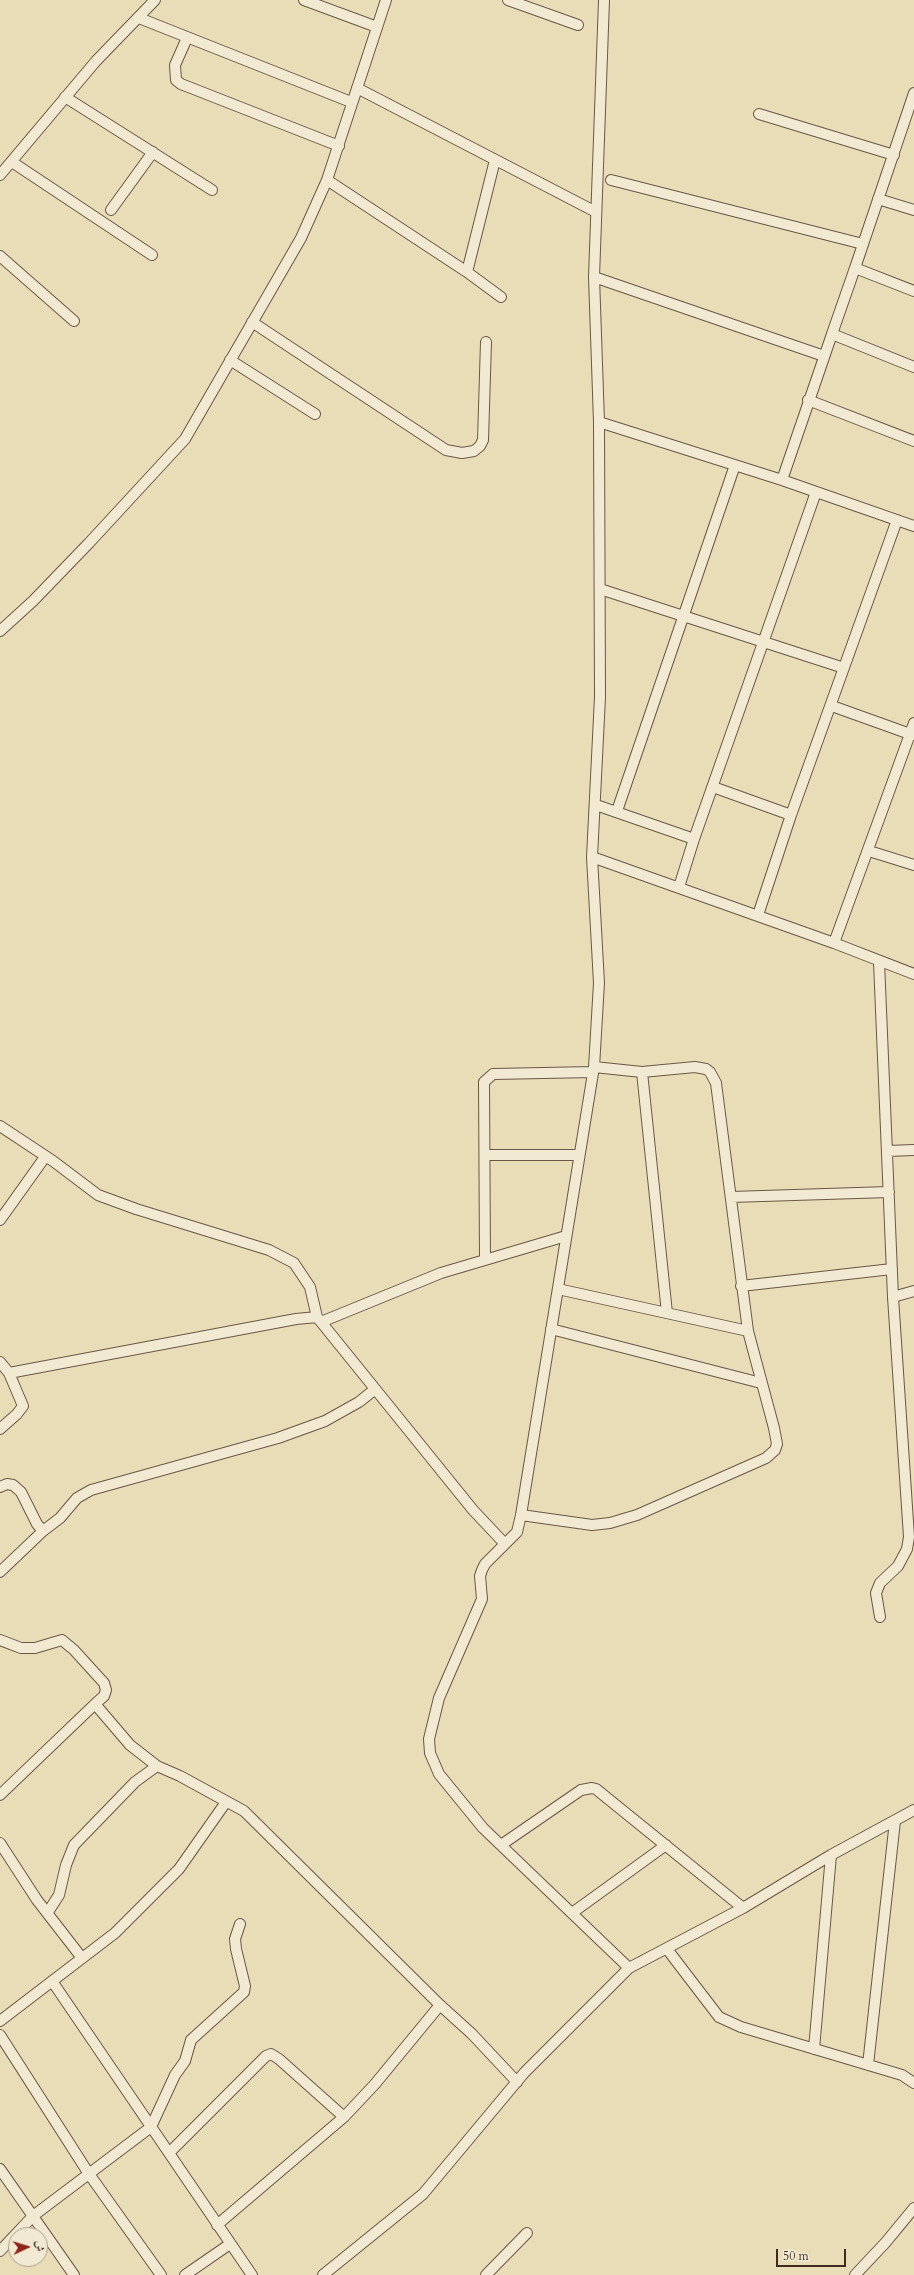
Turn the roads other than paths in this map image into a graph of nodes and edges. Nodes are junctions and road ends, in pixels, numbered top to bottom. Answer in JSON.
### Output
{"nodes":[{"id":1,"x":155,"y":0,"type":"edge"},
{"id":2,"x":304,"y":0,"type":"edge"},
{"id":3,"x":386,"y":0,"type":"edge"},
{"id":4,"x":508,"y":0,"type":"edge"},
{"id":5,"x":604,"y":0,"type":"edge"},
{"id":6,"x":138,"y":18,"type":"junction"},
{"id":7,"x":578,"y":25,"type":"dead end"},
{"id":8,"x":377,"y":27,"type":"junction"},
{"id":9,"x":187,"y":38,"type":"junction"},
{"id":10,"x":357,"y":88,"type":"junction"},
{"id":11,"x":914,"y":94,"type":"edge"},
{"id":12,"x":65,"y":97,"type":"junction"},
{"id":13,"x":351,"y":102,"type":"junction"},
{"id":14,"x":759,"y":114,"type":"dead end"},
{"id":15,"x":339,"y":146,"type":"junction"},
{"id":16,"x":153,"y":152,"type":"junction"},
{"id":17,"x":894,"y":155,"type":"junction"},
{"id":18,"x":495,"y":160,"type":"junction"},
{"id":19,"x":12,"y":162,"type":"junction"},
{"id":20,"x":0,"y":175,"type":"edge"},
{"id":21,"x":327,"y":180,"type":"junction"},
{"id":22,"x":611,"y":180,"type":"dead end"},
{"id":23,"x":212,"y":190,"type":"dead end"},
{"id":24,"x":878,"y":199,"type":"junction"},
{"id":25,"x":111,"y":210,"type":"dead end"},
{"id":26,"x":914,"y":210,"type":"edge"},
{"id":27,"x":596,"y":212,"type":"junction"},
{"id":28,"x":863,"y":244,"type":"junction"},
{"id":29,"x":152,"y":255,"type":"dead end"},
{"id":30,"x":0,"y":256,"type":"edge"},
{"id":31,"x":855,"y":268,"type":"junction"},
{"id":32,"x":467,"y":272,"type":"junction"},
{"id":33,"x":594,"y":277,"type":"junction"},
{"id":34,"x":914,"y":291,"type":"edge"},
{"id":35,"x":501,"y":297,"type":"dead end"},
{"id":36,"x":74,"y":321,"type":"dead end"},
{"id":37,"x":252,"y":322,"type":"junction"},
{"id":38,"x":832,"y":334,"type":"junction"},
{"id":39,"x":486,"y":342,"type":"dead end"},
{"id":40,"x":824,"y":356,"type":"junction"},
{"id":41,"x":230,"y":360,"type":"junction"},
{"id":42,"x":914,"y":367,"type":"edge"},
{"id":43,"x":808,"y":400,"type":"junction"},
{"id":44,"x":315,"y":414,"type":"dead end"},
{"id":45,"x":599,"y":422,"type":"junction"},
{"id":46,"x":914,"y":441,"type":"edge"},
{"id":47,"x":735,"y":465,"type":"junction"},
{"id":48,"x":782,"y":480,"type":"junction"},
{"id":49,"x":816,"y":492,"type":"junction"},
{"id":50,"x":897,"y":520,"type":"junction"},
{"id":51,"x":914,"y":526,"type":"edge"},
{"id":52,"x":600,"y":589,"type":"junction"},
{"id":53,"x":684,"y":616,"type":"junction"},
{"id":54,"x":0,"y":631,"type":"edge"},
{"id":55,"x":763,"y":643,"type":"junction"},
{"id":56,"x":844,"y":668,"type":"junction"},
{"id":57,"x":832,"y":706,"type":"junction"},
{"id":58,"x":914,"y":723,"type":"edge"},
{"id":59,"x":912,"y":734,"type":"edge"},
{"id":60,"x":713,"y":787,"type":"junction"},
{"id":61,"x":596,"y":805,"type":"junction"},
{"id":62,"x":617,"y":811,"type":"junction"},
{"id":63,"x":791,"y":814,"type":"junction"},
{"id":64,"x":694,"y":839,"type":"junction"},
{"id":65,"x":868,"y":851,"type":"junction"},
{"id":66,"x":592,"y":857,"type":"junction"},
{"id":67,"x":914,"y":865,"type":"edge"},
{"id":68,"x":679,"y":888,"type":"junction"},
{"id":69,"x":758,"y":915,"type":"junction"},
{"id":70,"x":834,"y":943,"type":"junction"},
{"id":71,"x":879,"y":962,"type":"junction"},
{"id":72,"x":914,"y":974,"type":"edge"},
{"id":73,"x":594,"y":1070,"type":"junction"},
{"id":74,"x":642,"y":1072,"type":"junction"},
{"id":75,"x":0,"y":1126,"type":"edge"},
{"id":76,"x":914,"y":1150,"type":"edge"},
{"id":77,"x":887,"y":1151,"type":"junction"},
{"id":78,"x":485,"y":1155,"type":"junction"},
{"id":79,"x":579,"y":1155,"type":"junction"},
{"id":80,"x":45,"y":1157,"type":"junction"},
{"id":81,"x":888,"y":1192,"type":"junction"},
{"id":82,"x":731,"y":1197,"type":"junction"},
{"id":83,"x":0,"y":1220,"type":"edge"},
{"id":84,"x":566,"y":1236,"type":"junction"},
{"id":85,"x":485,"y":1260,"type":"junction"},
{"id":86,"x":892,"y":1269,"type":"junction"},
{"id":87,"x":741,"y":1286,"type":"junction"},
{"id":88,"x":558,"y":1289,"type":"junction"},
{"id":89,"x":914,"y":1291,"type":"edge"},
{"id":90,"x":893,"y":1298,"type":"junction"},
{"id":91,"x":667,"y":1313,"type":"junction"},
{"id":92,"x":319,"y":1320,"type":"junction"},
{"id":93,"x":551,"y":1329,"type":"junction"},
{"id":94,"x":748,"y":1331,"type":"junction"},
{"id":95,"x":0,"y":1362,"type":"edge"},
{"id":96,"x":9,"y":1373,"type":"junction"},
{"id":97,"x":761,"y":1383,"type":"junction"},
{"id":98,"x":374,"y":1390,"type":"junction"},
{"id":99,"x":0,"y":1429,"type":"edge"},
{"id":100,"x":0,"y":1487,"type":"edge"},
{"id":101,"x":521,"y":1515,"type":"junction"},
{"id":102,"x":44,"y":1531,"type":"junction"},
{"id":103,"x":506,"y":1544,"type":"junction"},
{"id":104,"x":0,"y":1572,"type":"edge"},
{"id":105,"x":880,"y":1617,"type":"dead end"},
{"id":106,"x":0,"y":1640,"type":"edge"},
{"id":107,"x":95,"y":1704,"type":"junction"},
{"id":108,"x":157,"y":1766,"type":"junction"},
{"id":109,"x":0,"y":1795,"type":"edge"},
{"id":110,"x":226,"y":1802,"type":"junction"},
{"id":111,"x":914,"y":1810,"type":"edge"},
{"id":112,"x":895,"y":1821,"type":"junction"},
{"id":113,"x":0,"y":1843,"type":"edge"},
{"id":114,"x":666,"y":1845,"type":"junction"},
{"id":115,"x":501,"y":1846,"type":"junction"},
{"id":116,"x":832,"y":1855,"type":"junction"},
{"id":117,"x":743,"y":1908,"type":"junction"},
{"id":118,"x":48,"y":1912,"type":"junction"},
{"id":119,"x":572,"y":1914,"type":"junction"},
{"id":120,"x":240,"y":1924,"type":"dead end"},
{"id":121,"x":667,"y":1949,"type":"junction"},
{"id":122,"x":82,"y":1958,"type":"junction"},
{"id":123,"x":629,"y":1968,"type":"junction"},
{"id":124,"x":52,"y":1981,"type":"junction"},
{"id":125,"x":440,"y":2005,"type":"junction"},
{"id":126,"x":0,"y":2021,"type":"edge"},
{"id":127,"x":0,"y":2035,"type":"edge"},
{"id":128,"x":814,"y":2049,"type":"junction"},
{"id":129,"x":868,"y":2065,"type":"junction"},
{"id":130,"x":517,"y":2082,"type":"junction"},
{"id":131,"x":914,"y":2083,"type":"edge"},
{"id":132,"x":344,"y":2118,"type":"junction"},
{"id":133,"x":151,"y":2127,"type":"junction"},
{"id":134,"x":169,"y":2154,"type":"junction"},
{"id":135,"x":0,"y":2169,"type":"edge"},
{"id":136,"x":89,"y":2174,"type":"junction"},
{"id":137,"x":914,"y":2208,"type":"edge"},
{"id":138,"x":33,"y":2216,"type":"junction"},
{"id":139,"x":217,"y":2225,"type":"junction"},
{"id":140,"x":527,"y":2233,"type":"dead end"},
{"id":141,"x":230,"y":2244,"type":"junction"},
{"id":142,"x":0,"y":2251,"type":"edge"},
{"id":143,"x":74,"y":2275,"type":"edge"},
{"id":144,"x":161,"y":2275,"type":"edge"},
{"id":145,"x":185,"y":2275,"type":"edge"},
{"id":146,"x":252,"y":2275,"type":"edge"},
{"id":147,"x":323,"y":2275,"type":"edge"},
{"id":148,"x":486,"y":2275,"type":"edge"},
{"id":149,"x":855,"y":2275,"type":"edge"}],
"edges":[{"from":1,"to":6,"type":"street"},
{"from":2,"to":8,"type":"street"},
{"from":3,"to":8,"type":"street"},
{"from":4,"to":7,"type":"street"},
{"from":5,"to":27,"type":"street"},
{"from":6,"to":9,"type":"street"},
{"from":6,"to":12,"type":"street"},
{"from":8,"to":10,"type":"street"},
{"from":9,"to":13,"type":"street"},
{"from":9,"to":15,"type":"street"},
{"from":10,"to":13,"type":"street"},
{"from":10,"to":18,"type":"street"},
{"from":11,"to":17,"type":"street"},
{"from":12,"to":16,"type":"street"},
{"from":12,"to":19,"type":"street"},
{"from":13,"to":15,"type":"street"},
{"from":14,"to":17,"type":"street"},
{"from":15,"to":21,"type":"street"},
{"from":16,"to":23,"type":"street"},
{"from":16,"to":25,"type":"street"},
{"from":17,"to":24,"type":"street"},
{"from":18,"to":27,"type":"street"},
{"from":18,"to":32,"type":"street"},
{"from":19,"to":20,"type":"street"},
{"from":19,"to":29,"type":"street"},
{"from":21,"to":32,"type":"street"},
{"from":21,"to":37,"type":"street"},
{"from":22,"to":28,"type":"street"},
{"from":24,"to":26,"type":"street"},
{"from":24,"to":28,"type":"street"},
{"from":27,"to":33,"type":"street"},
{"from":28,"to":31,"type":"street"},
{"from":30,"to":36,"type":"street"},
{"from":31,"to":34,"type":"street"},
{"from":31,"to":38,"type":"street"},
{"from":32,"to":35,"type":"street"},
{"from":33,"to":40,"type":"street"},
{"from":33,"to":45,"type":"street"},
{"from":37,"to":39,"type":"street"},
{"from":37,"to":41,"type":"street"},
{"from":38,"to":40,"type":"street"},
{"from":38,"to":42,"type":"street"},
{"from":40,"to":43,"type":"street"},
{"from":41,"to":44,"type":"street"},
{"from":41,"to":54,"type":"street"},
{"from":43,"to":46,"type":"street"},
{"from":43,"to":48,"type":"street"},
{"from":45,"to":47,"type":"street"},
{"from":45,"to":52,"type":"street"},
{"from":47,"to":48,"type":"street"},
{"from":47,"to":53,"type":"street"},
{"from":48,"to":49,"type":"street"},
{"from":49,"to":50,"type":"street"},
{"from":49,"to":55,"type":"street"},
{"from":50,"to":51,"type":"street"},
{"from":50,"to":56,"type":"street"},
{"from":52,"to":53,"type":"street"},
{"from":52,"to":61,"type":"street"},
{"from":53,"to":55,"type":"street"},
{"from":53,"to":62,"type":"street"},
{"from":55,"to":56,"type":"street"},
{"from":55,"to":60,"type":"street"},
{"from":56,"to":57,"type":"street"},
{"from":57,"to":59,"type":"street"},
{"from":57,"to":63,"type":"street"},
{"from":58,"to":59,"type":"street"},
{"from":59,"to":65,"type":"street"},
{"from":60,"to":63,"type":"street"},
{"from":60,"to":64,"type":"street"},
{"from":61,"to":62,"type":"street"},
{"from":61,"to":66,"type":"street"},
{"from":62,"to":64,"type":"street"},
{"from":63,"to":69,"type":"street"},
{"from":64,"to":68,"type":"street"},
{"from":65,"to":67,"type":"street"},
{"from":65,"to":70,"type":"street"},
{"from":66,"to":68,"type":"street"},
{"from":66,"to":73,"type":"street"},
{"from":68,"to":69,"type":"street"},
{"from":69,"to":70,"type":"street"},
{"from":70,"to":71,"type":"street"},
{"from":71,"to":72,"type":"street"},
{"from":71,"to":77,"type":"street"},
{"from":73,"to":74,"type":"street"},
{"from":73,"to":78,"type":"street"},
{"from":73,"to":79,"type":"street"},
{"from":74,"to":82,"type":"street"},
{"from":74,"to":91,"type":"street"},
{"from":75,"to":80,"type":"street"},
{"from":76,"to":77,"type":"street"},
{"from":77,"to":81,"type":"street"},
{"from":78,"to":79,"type":"street"},
{"from":78,"to":85,"type":"street"},
{"from":79,"to":84,"type":"street"},
{"from":80,"to":83,"type":"street"},
{"from":80,"to":92,"type":"street"},
{"from":81,"to":82,"type":"street"},
{"from":81,"to":86,"type":"street"},
{"from":82,"to":87,"type":"street"},
{"from":84,"to":85,"type":"street"},
{"from":84,"to":88,"type":"street"},
{"from":85,"to":92,"type":"street"},
{"from":86,"to":87,"type":"street"},
{"from":86,"to":90,"type":"street"},
{"from":87,"to":94,"type":"street"},
{"from":88,"to":91,"type":"street"},
{"from":88,"to":93,"type":"street"},
{"from":89,"to":90,"type":"street"},
{"from":90,"to":105,"type":"street"},
{"from":91,"to":94,"type":"street"},
{"from":92,"to":96,"type":"street"},
{"from":92,"to":98,"type":"street"},
{"from":93,"to":97,"type":"street"},
{"from":93,"to":101,"type":"street"},
{"from":94,"to":97,"type":"street"},
{"from":95,"to":96,"type":"street"},
{"from":96,"to":99,"type":"street"},
{"from":97,"to":101,"type":"street"},
{"from":98,"to":102,"type":"street"},
{"from":98,"to":103,"type":"street"},
{"from":100,"to":102,"type":"street"},
{"from":101,"to":103,"type":"street"},
{"from":102,"to":104,"type":"street"},
{"from":103,"to":115,"type":"street"},
{"from":106,"to":107,"type":"street"},
{"from":107,"to":108,"type":"street"},
{"from":107,"to":109,"type":"street"},
{"from":108,"to":110,"type":"street"},
{"from":108,"to":118,"type":"street"},
{"from":110,"to":122,"type":"street"},
{"from":110,"to":125,"type":"street"},
{"from":111,"to":112,"type":"street"},
{"from":112,"to":116,"type":"street"},
{"from":112,"to":129,"type":"street"},
{"from":113,"to":118,"type":"street"},
{"from":114,"to":115,"type":"street"},
{"from":114,"to":117,"type":"street"},
{"from":114,"to":119,"type":"street"},
{"from":115,"to":119,"type":"street"},
{"from":116,"to":117,"type":"street"},
{"from":116,"to":128,"type":"street"},
{"from":117,"to":121,"type":"street"},
{"from":118,"to":122,"type":"street"},
{"from":119,"to":123,"type":"street"},
{"from":120,"to":133,"type":"street"},
{"from":121,"to":123,"type":"street"},
{"from":121,"to":128,"type":"street"},
{"from":122,"to":124,"type":"street"},
{"from":123,"to":130,"type":"street"},
{"from":124,"to":126,"type":"street"},
{"from":124,"to":133,"type":"street"},
{"from":125,"to":130,"type":"street"},
{"from":125,"to":132,"type":"street"},
{"from":127,"to":136,"type":"street"},
{"from":128,"to":129,"type":"street"},
{"from":129,"to":131,"type":"street"},
{"from":130,"to":147,"type":"street"},
{"from":132,"to":134,"type":"street"},
{"from":132,"to":139,"type":"street"},
{"from":133,"to":134,"type":"street"},
{"from":133,"to":136,"type":"street"},
{"from":134,"to":139,"type":"street"},
{"from":135,"to":138,"type":"street"},
{"from":136,"to":138,"type":"street"},
{"from":136,"to":144,"type":"street"},
{"from":137,"to":149,"type":"street"},
{"from":138,"to":142,"type":"street"},
{"from":138,"to":143,"type":"street"},
{"from":139,"to":141,"type":"street"},
{"from":140,"to":148,"type":"street"},
{"from":141,"to":145,"type":"street"},
{"from":141,"to":146,"type":"street"}]}
